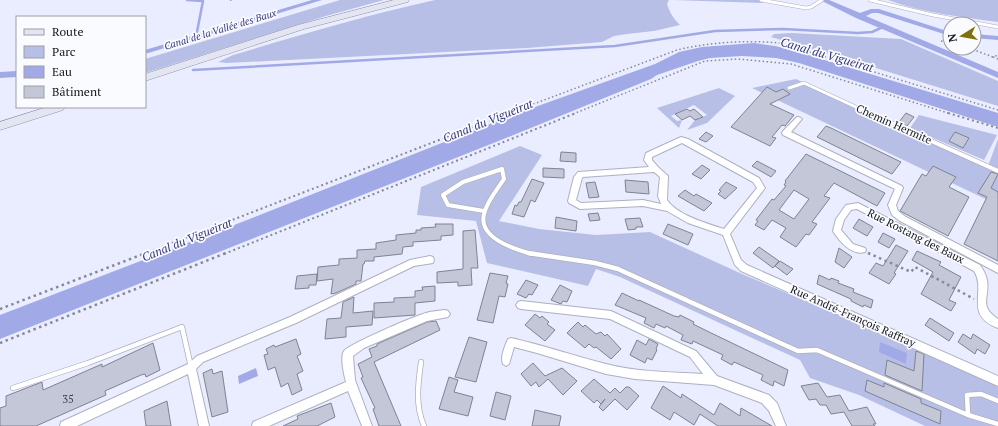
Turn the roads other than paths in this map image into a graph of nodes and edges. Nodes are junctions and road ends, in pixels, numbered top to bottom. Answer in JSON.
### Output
{"nodes":[{"id":1,"x":405,"y":0,"type":"edge"},
{"id":2,"x":761,"y":0,"type":"edge"},
{"id":3,"x":822,"y":0,"type":"edge"},
{"id":4,"x":870,"y":0,"type":"edge"},
{"id":5,"x":998,"y":26,"type":"edge"},
{"id":6,"x":146,"y":78,"type":"edge"},
{"id":7,"x":789,"y":88,"type":"dead end"},
{"id":8,"x":56,"y":108,"type":"edge"},
{"id":9,"x":799,"y":119,"type":"dead end"},
{"id":10,"x":0,"y":126,"type":"edge"},
{"id":11,"x":655,"y":169,"type":"junction"},
{"id":12,"x":998,"y":171,"type":"edge"},
{"id":13,"x":666,"y":208,"type":"junction"},
{"id":14,"x":484,"y":211,"type":"junction"},
{"id":15,"x":726,"y":233,"type":"junction"},
{"id":16,"x":862,"y":250,"type":"road end"},
{"id":17,"x":430,"y":260,"type":"dead end"},
{"id":18,"x":998,"y":269,"type":"edge"},
{"id":19,"x":521,"y":305,"type":"dead end"},
{"id":20,"x":445,"y":314,"type":"dead end"},
{"id":21,"x":998,"y":324,"type":"edge"},
{"id":22,"x":506,"y":361,"type":"dead end"},
{"id":23,"x":421,"y":362,"type":"dead end"},
{"id":24,"x":191,"y":367,"type":"junction"},
{"id":25,"x":714,"y":380,"type":"junction"},
{"id":26,"x":998,"y":381,"type":"edge"},
{"id":27,"x":352,"y":384,"type":"junction"},
{"id":28,"x":13,"y":388,"type":"dead end"},
{"id":29,"x":998,"y":401,"type":"edge"},
{"id":30,"x":968,"y":415,"type":"junction"},
{"id":31,"x":998,"y":424,"type":"edge"},
{"id":32,"x":65,"y":426,"type":"edge"},
{"id":33,"x":204,"y":426,"type":"edge"},
{"id":34,"x":257,"y":426,"type":"edge"},
{"id":35,"x":367,"y":426,"type":"edge"},
{"id":36,"x":424,"y":426,"type":"edge"},
{"id":37,"x":781,"y":426,"type":"edge"}],
"edges":[{"from":1,"to":6,"type":"main road"},
{"from":2,"to":3,"type":"lane"},
{"from":4,"to":5,"type":"lane"},
{"from":7,"to":12,"type":"lane","name":"Chemin Hermite"},
{"from":8,"to":10,"type":"main road"},
{"from":9,"to":18,"type":"street"},
{"from":11,"to":13,"type":"street"},
{"from":11,"to":13,"type":"street"},
{"from":11,"to":15,"type":"street"},
{"from":13,"to":15,"type":"street"},
{"from":14,"to":14,"type":"lane"},
{"from":14,"to":30,"type":"lane"},
{"from":15,"to":26,"type":"street","name":"Rue André-François Raffray"},
{"from":16,"to":21,"type":"street","name":"Rue Rostang des Baux"},
{"from":17,"to":24,"type":"street"},
{"from":19,"to":25,"type":"street"},
{"from":20,"to":27,"type":"street"},
{"from":22,"to":25,"type":"street"},
{"from":23,"to":36,"type":"lane"},
{"from":24,"to":28,"type":"lane"},
{"from":24,"to":32,"type":"street"},
{"from":24,"to":33,"type":"street"},
{"from":25,"to":37,"type":"street"},
{"from":27,"to":34,"type":"street"},
{"from":27,"to":35,"type":"street"},
{"from":29,"to":30,"type":"lane"},
{"from":30,"to":31,"type":"lane"}]}
